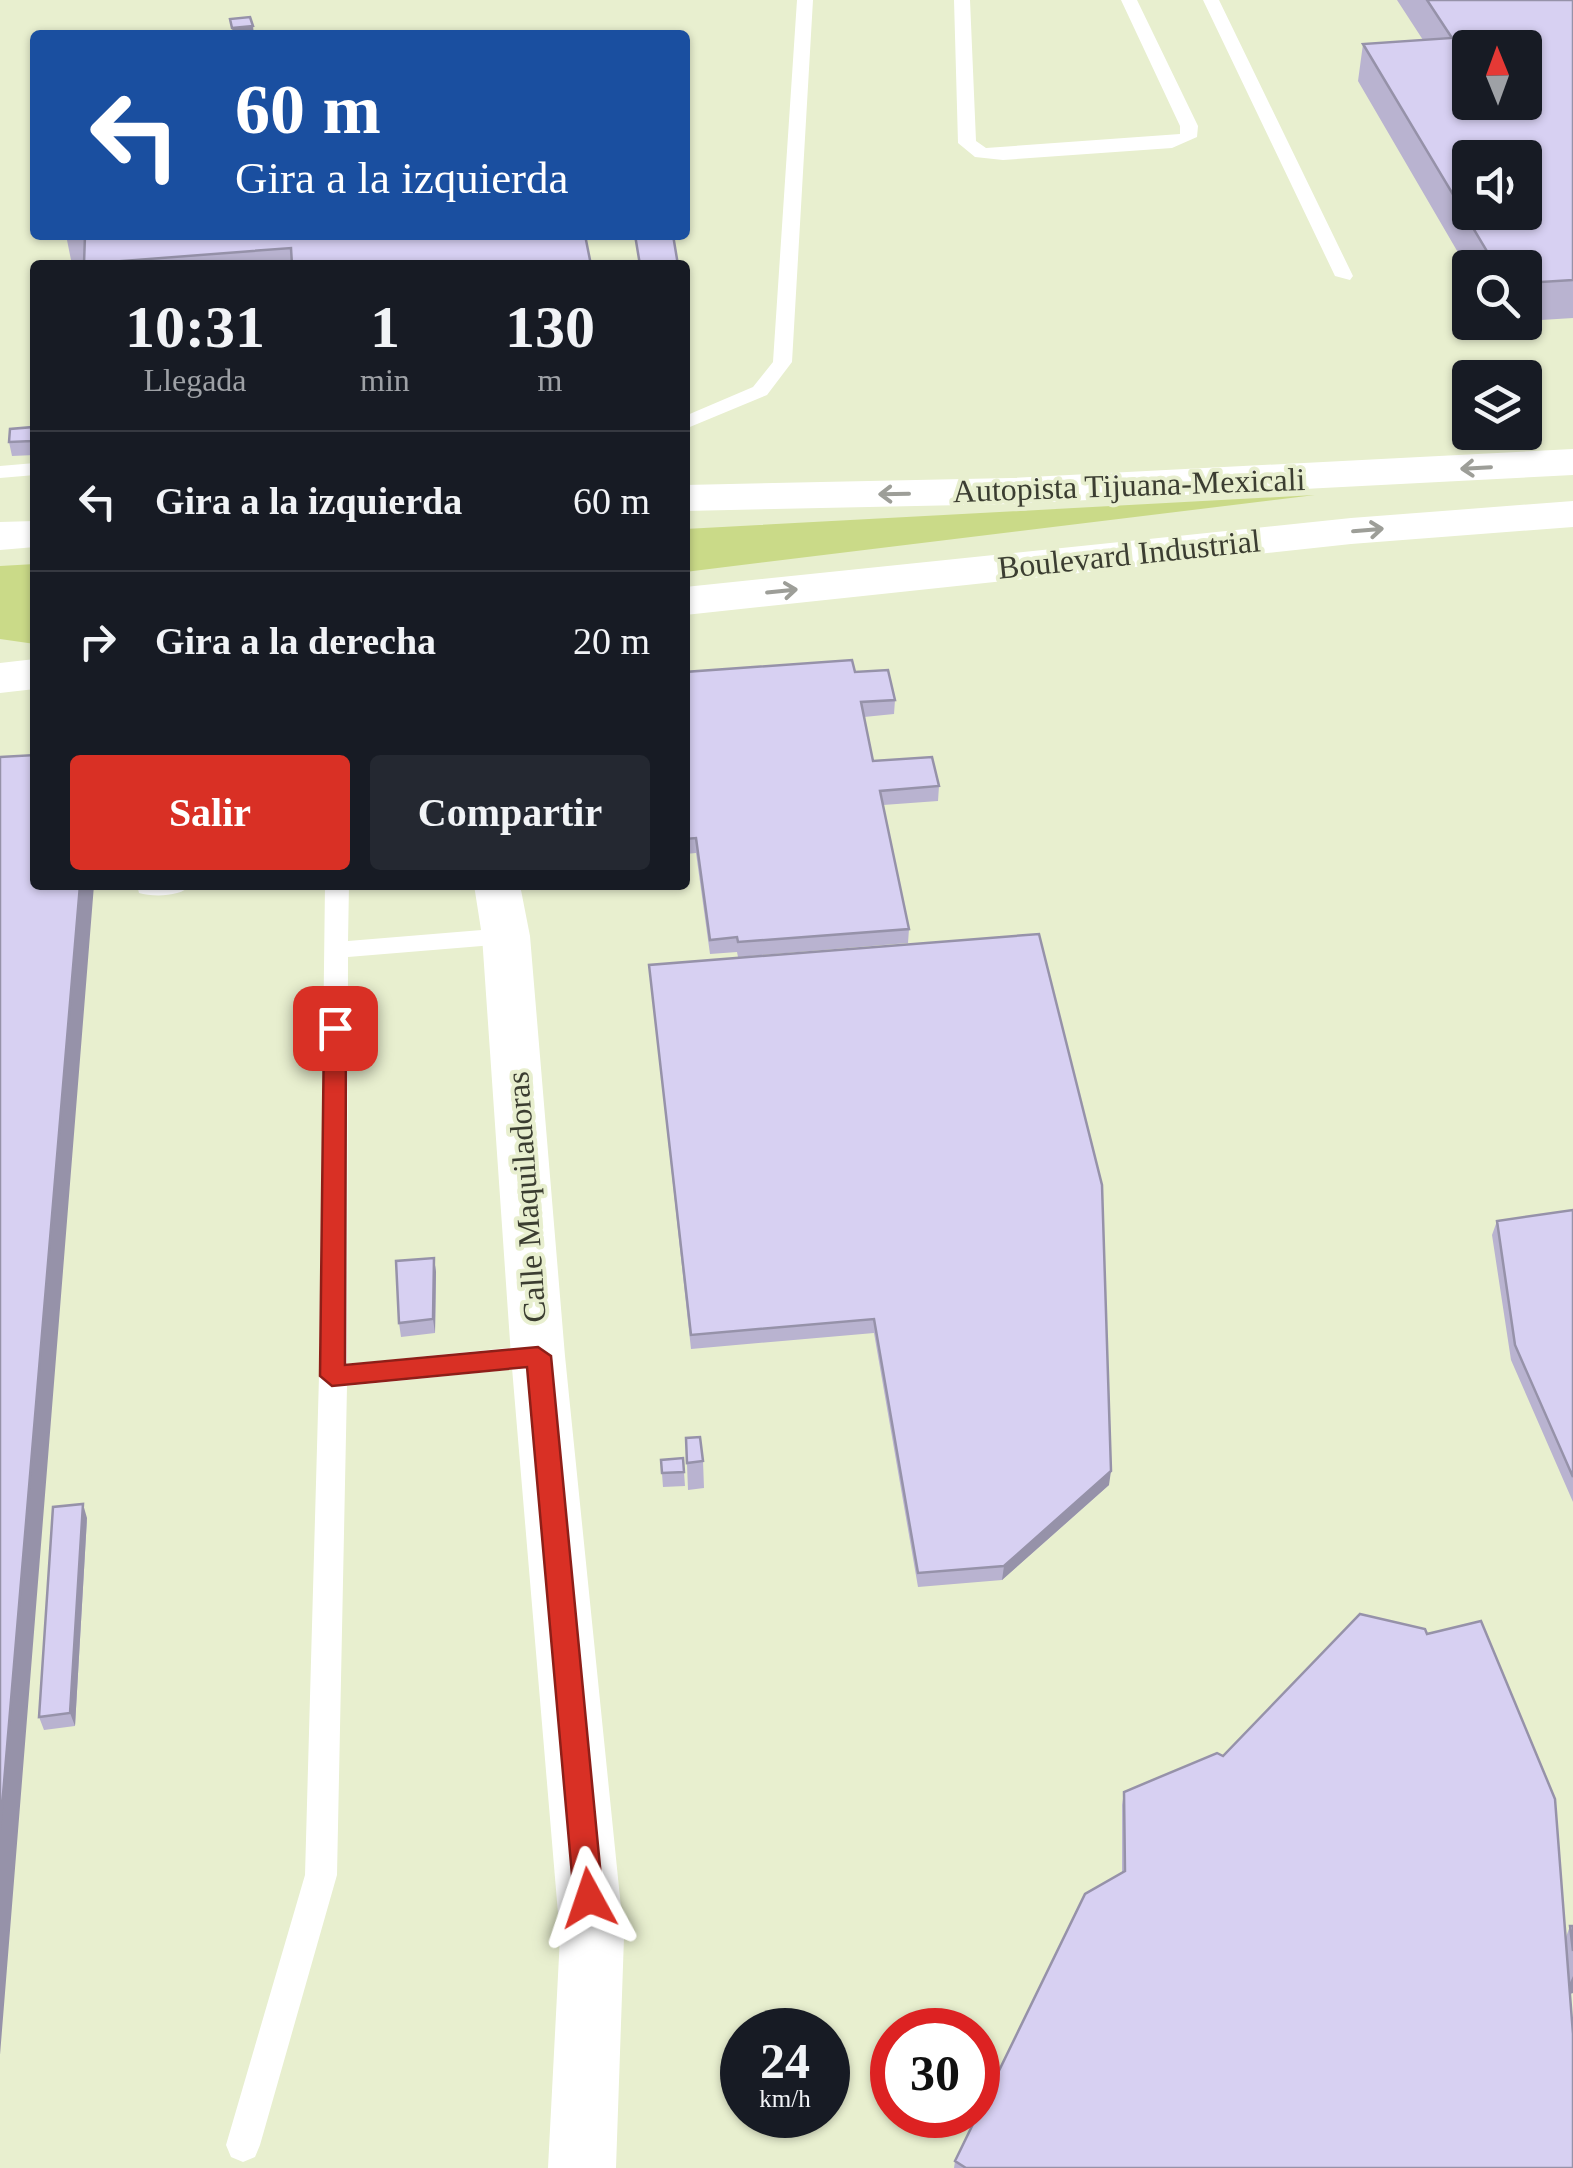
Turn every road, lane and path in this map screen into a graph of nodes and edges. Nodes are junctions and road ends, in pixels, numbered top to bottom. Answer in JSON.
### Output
{"nodes":[{"id":1,"x":805,"y":0,"type":"edge"},
{"id":2,"x":962,"y":0,"type":"edge"},
{"id":3,"x":1130,"y":0,"type":"edge"},
{"id":4,"x":1210,"y":0,"type":"edge"},
{"id":5,"x":1344,"y":276,"type":"dead end"},
{"id":6,"x":690,"y":421,"type":"edge"},
{"id":7,"x":1573,"y":462,"type":"edge"},
{"id":8,"x":30,"y":469,"type":"edge"},
{"id":9,"x":0,"y":472,"type":"edge"},
{"id":10,"x":690,"y":498,"type":"edge"},
{"id":11,"x":1573,"y":514,"type":"edge"},
{"id":12,"x":30,"y":534,"type":"edge"},
{"id":13,"x":0,"y":536,"type":"edge"},
{"id":14,"x":690,"y":600,"type":"edge"},
{"id":15,"x":30,"y":675,"type":"edge"},
{"id":16,"x":0,"y":678,"type":"edge"},
{"id":17,"x":338,"y":890,"type":"edge"},
{"id":18,"x":501,"y":910,"type":"edge"},
{"id":19,"x":336,"y":950,"type":"junction"},
{"id":20,"x":538,"y":1356,"type":"junction"},
{"id":21,"x":332,"y":1376,"type":"junction"},
{"id":22,"x":243,"y":2145,"type":"dead end"},
{"id":23,"x":582,"y":2168,"type":"edge"}],
"edges":[{"from":1,"to":6,"type":"lane"},
{"from":2,"to":3,"type":"lane"},
{"from":4,"to":5,"type":"lane"},
{"from":7,"to":10,"type":"highway","name":"Autopista Tijuana-Mexicali","one_way":true},
{"from":8,"to":9,"type":"lane"},
{"from":14,"to":11,"type":"highway","name":"Boulevard Industrial","one_way":true},
{"from":12,"to":13,"type":"highway"},
{"from":15,"to":16,"type":"highway"},
{"from":17,"to":19,"type":"lane"},
{"from":18,"to":19,"type":"lane"},
{"from":18,"to":20,"type":"street","name":"Calle Maquiladoras"},
{"from":19,"to":21,"type":"lane"},
{"from":20,"to":21,"type":"lane"},
{"from":20,"to":23,"type":"street","name":"Calle Maquiladoras"},
{"from":21,"to":22,"type":"lane"}]}
